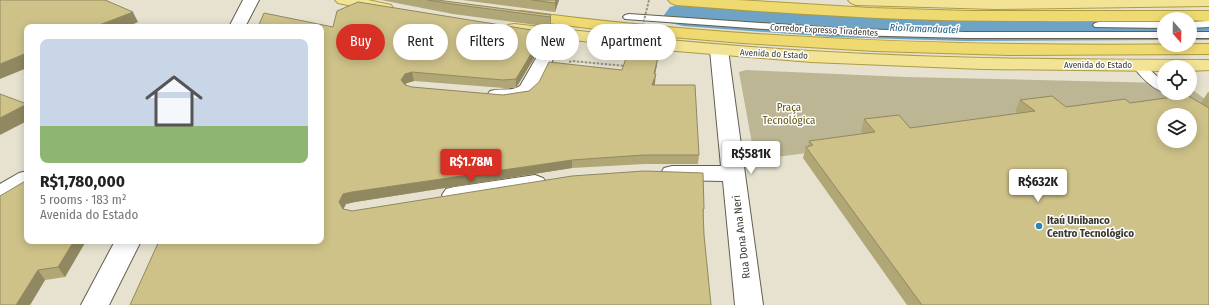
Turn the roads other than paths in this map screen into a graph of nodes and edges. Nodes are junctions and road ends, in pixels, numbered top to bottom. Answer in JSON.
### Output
{"nodes":[{"id":1,"x":251,"y":0,"type":"edge"},
{"id":2,"x":343,"y":0,"type":"edge"},
{"id":3,"x":676,"y":0,"type":"edge"},
{"id":4,"x":856,"y":0,"type":"edge"},
{"id":5,"x":1209,"y":1,"type":"edge"},
{"id":6,"x":404,"y":11,"type":"edge"},
{"id":7,"x":1209,"y":16,"type":"edge"},
{"id":8,"x":503,"y":20,"type":"joint"},
{"id":9,"x":239,"y":24,"type":"edge"},
{"id":10,"x":1209,"y":24,"type":"edge"},
{"id":11,"x":1157,"y":25,"type":"edge"},
{"id":12,"x":1197,"y":25,"type":"edge"},
{"id":13,"x":526,"y":26,"type":"edge"},
{"id":14,"x":1197,"y":35,"type":"edge"},
{"id":15,"x":1209,"y":35,"type":"edge"},
{"id":16,"x":579,"y":36,"type":"edge"},
{"id":17,"x":1157,"y":36,"type":"edge"},
{"id":18,"x":719,"y":50,"type":"junction"},
{"id":19,"x":1209,"y":50,"type":"edge"},
{"id":20,"x":544,"y":60,"type":"edge"},
{"id":21,"x":1138,"y":65,"type":"junction"},
{"id":22,"x":1209,"y":65,"type":"edge"},
{"id":23,"x":1157,"y":83,"type":"edge"},
{"id":24,"x":482,"y":94,"type":"edge"},
{"id":25,"x":1183,"y":100,"type":"edge"},
{"id":26,"x":1209,"y":116,"type":"edge"},
{"id":27,"x":652,"y":172,"type":"edge"},
{"id":28,"x":733,"y":174,"type":"junction"},
{"id":29,"x":24,"y":180,"type":"edge"},
{"id":30,"x":556,"y":180,"type":"edge"},
{"id":31,"x":0,"y":194,"type":"edge"},
{"id":32,"x":432,"y":199,"type":"edge"},
{"id":33,"x":126,"y":244,"type":"edge"},
{"id":34,"x":95,"y":305,"type":"edge"},
{"id":35,"x":749,"y":305,"type":"edge"}],
"edges":[{"from":1,"to":9,"type":"street"},
{"from":2,"to":6,"type":"main road"},
{"from":3,"to":7,"type":"highway"},
{"from":4,"to":5,"type":"main road"},
{"from":8,"to":13,"type":"main road","name":"Avenida do Estado"},
{"from":8,"to":19,"type":"highway","name":"Avenida do Estado"},
{"from":10,"to":12,"type":"lane"},
{"from":11,"to":17,"type":"lane","name":"Corredor Expresso Tiradentes"},
{"from":14,"to":15,"type":"lane"},
{"from":16,"to":18,"type":"main road","name":"Avenida do Estado"},
{"from":18,"to":21,"type":"main road","name":"Avenida do Estado"},
{"from":18,"to":28,"type":"street","name":"Rua Dona Ana Neri"},
{"from":20,"to":24,"type":"street"},
{"from":21,"to":22,"type":"main road","name":"Avenida do Estado"},
{"from":21,"to":23,"type":"lane"},
{"from":25,"to":26,"type":"lane"},
{"from":27,"to":28,"type":"street"},
{"from":28,"to":35,"type":"street","name":"Rua Dona Ana Neri"},
{"from":29,"to":31,"type":"street"},
{"from":30,"to":32,"type":"street"},
{"from":33,"to":34,"type":"street"}]}
